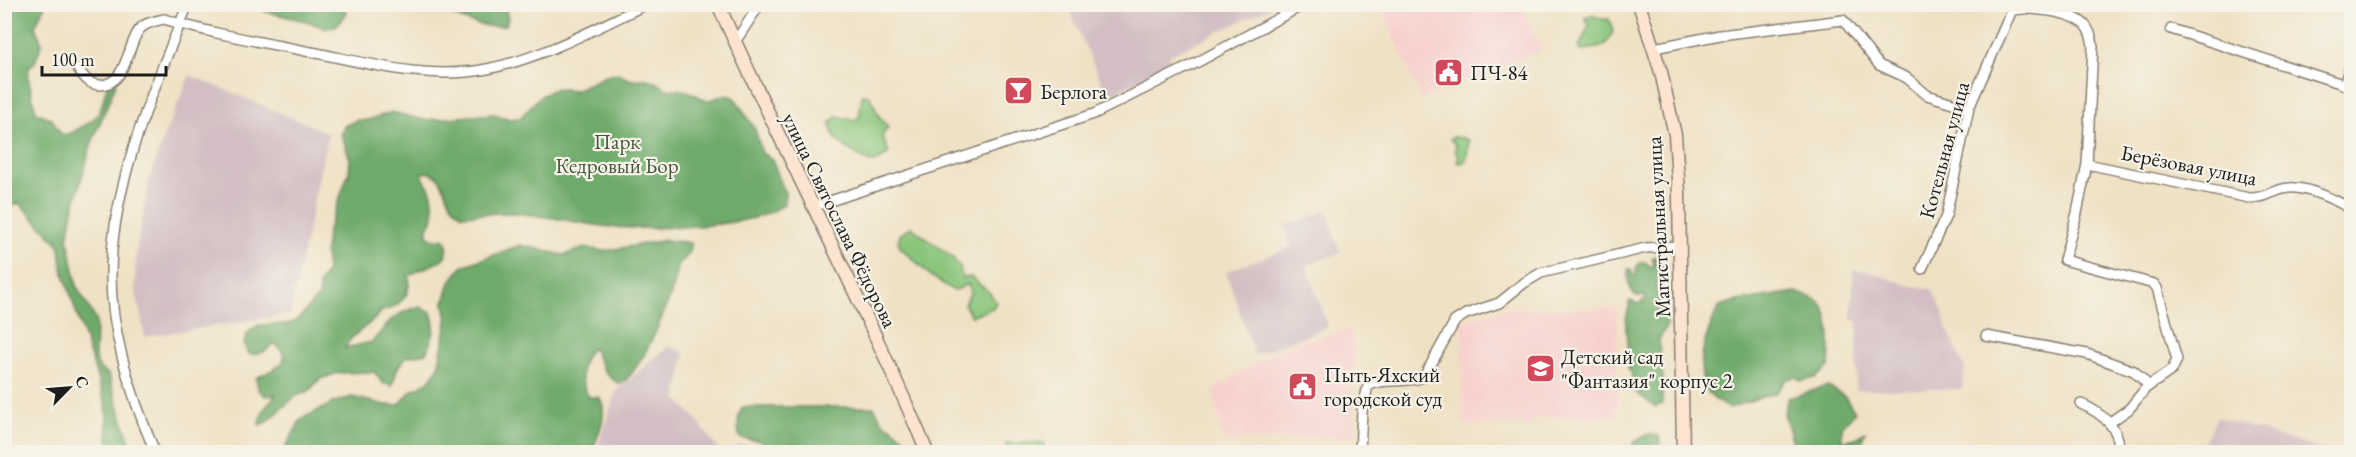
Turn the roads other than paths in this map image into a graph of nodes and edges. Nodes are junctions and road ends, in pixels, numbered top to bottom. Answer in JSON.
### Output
{"nodes":[{"id":1,"x":188,"y":4,"type":"edge"},
{"id":2,"x":647,"y":4,"type":"edge"},
{"id":3,"x":718,"y":4,"type":"edge"},
{"id":4,"x":759,"y":4,"type":"edge"},
{"id":5,"x":1305,"y":4,"type":"edge"},
{"id":6,"x":1639,"y":4,"type":"edge"},
{"id":7,"x":2054,"y":8,"type":"edge"},
{"id":8,"x":180,"y":24,"type":"junction"},
{"id":9,"x":2170,"y":29,"type":"dead end"},
{"id":10,"x":735,"y":42,"type":"junction"},
{"id":11,"x":1654,"y":48,"type":"junction"},
{"id":12,"x":2352,"y":60,"type":"edge"},
{"id":13,"x":78,"y":69,"type":"dead end"},
{"id":14,"x":2348,"y":86,"type":"edge"},
{"id":15,"x":1970,"y":108,"type":"junction"},
{"id":16,"x":2087,"y":164,"type":"junction"},
{"id":17,"x":815,"y":206,"type":"junction"},
{"id":18,"x":2352,"y":210,"type":"edge"},
{"id":19,"x":1680,"y":246,"type":"junction"},
{"id":20,"x":1922,"y":268,"type":"dead end"},
{"id":21,"x":1986,"y":336,"type":"dead end"},
{"id":22,"x":2149,"y":386,"type":"junction"},
{"id":23,"x":2081,"y":404,"type":"dead end"},
{"id":24,"x":2109,"y":423,"type":"junction"},
{"id":25,"x":155,"y":453,"type":"edge"},
{"id":26,"x":927,"y":453,"type":"edge"},
{"id":27,"x":1360,"y":453,"type":"edge"},
{"id":28,"x":1683,"y":453,"type":"edge"},
{"id":29,"x":2118,"y":453,"type":"edge"}],
"edges":[{"from":1,"to":8,"type":"street"},
{"from":2,"to":8,"type":"street"},
{"from":3,"to":10,"type":"street","name":"улица Святослава Фёдорова"},
{"from":4,"to":10,"type":"street"},
{"from":5,"to":17,"type":"street"},
{"from":6,"to":11,"type":"street","name":"Магистральная улица"},
{"from":7,"to":15,"type":"street","name":"Котельная улица"},
{"from":7,"to":16,"type":"street","name":"Котельная улица"},
{"from":8,"to":13,"type":"street"},
{"from":8,"to":25,"type":"street"},
{"from":9,"to":14,"type":"street"},
{"from":10,"to":17,"type":"street","name":"улица Святослава Фёдорова"},
{"from":11,"to":15,"type":"street"},
{"from":11,"to":19,"type":"street","name":"Магистральная улица"},
{"from":12,"to":14,"type":"street"},
{"from":15,"to":20,"type":"street","name":"Котельная улица"},
{"from":16,"to":18,"type":"street","name":"Берёзовая улица"},
{"from":16,"to":22,"type":"street","name":"Котельная улица"},
{"from":17,"to":26,"type":"street","name":"улица Святослава Фёдорова"},
{"from":19,"to":27,"type":"street"},
{"from":19,"to":28,"type":"street","name":"Магистральная улица"},
{"from":21,"to":22,"type":"street"},
{"from":22,"to":24,"type":"street"},
{"from":23,"to":24,"type":"street"},
{"from":24,"to":29,"type":"street"}]}
